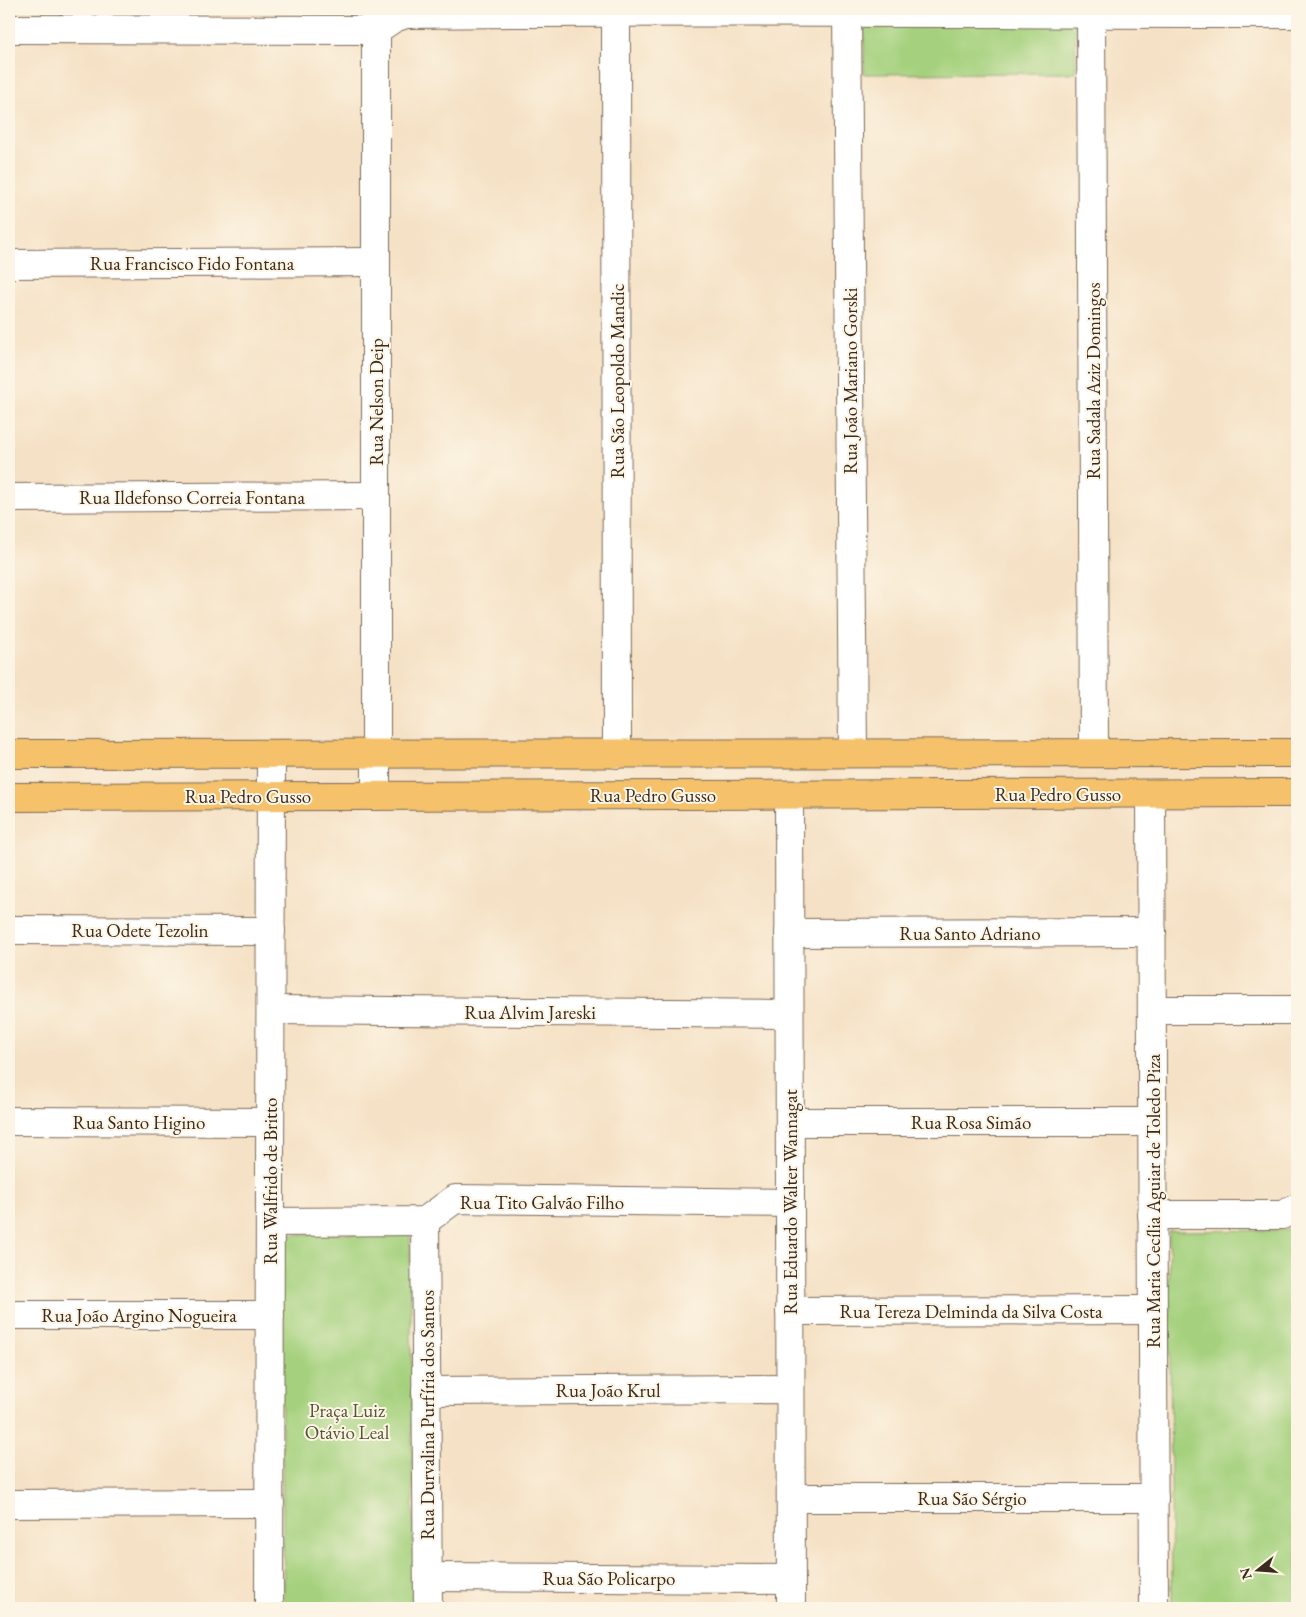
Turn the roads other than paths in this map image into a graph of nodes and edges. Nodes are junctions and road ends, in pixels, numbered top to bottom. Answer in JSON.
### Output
{"nodes":[{"id":1,"x":616,"y":10,"type":"edge"},
{"id":2,"x":847,"y":11,"type":"edge"},
{"id":3,"x":1091,"y":12,"type":"edge"},
{"id":4,"x":1297,"y":14,"type":"edge"},
{"id":5,"x":376,"y":20,"type":"edge"},
{"id":6,"x":9,"y":29,"type":"edge"},
{"id":7,"x":376,"y":262,"type":"junction"},
{"id":8,"x":9,"y":264,"type":"edge"},
{"id":9,"x":376,"y":496,"type":"junction"},
{"id":10,"x":9,"y":498,"type":"edge"},
{"id":11,"x":853,"y":753,"type":"junction"},
{"id":12,"x":1094,"y":753,"type":"junction"},
{"id":13,"x":1297,"y":753,"type":"edge"},
{"id":14,"x":9,"y":754,"type":"edge"},
{"id":15,"x":271,"y":754,"type":"junction"},
{"id":16,"x":376,"y":754,"type":"junction"},
{"id":17,"x":617,"y":754,"type":"junction"},
{"id":18,"x":1297,"y":793,"type":"edge"},
{"id":19,"x":1151,"y":794,"type":"junction"},
{"id":20,"x":788,"y":795,"type":"junction"},
{"id":21,"x":271,"y":796,"type":"junction"},
{"id":22,"x":376,"y":796,"type":"junction"},
{"id":23,"x":9,"y":797,"type":"edge"},
{"id":24,"x":9,"y":930,"type":"edge"},
{"id":25,"x":270,"y":931,"type":"junction"},
{"id":26,"x":1152,"y":932,"type":"junction"},
{"id":27,"x":789,"y":933,"type":"junction"},
{"id":28,"x":271,"y":1010,"type":"junction"},
{"id":29,"x":1152,"y":1010,"type":"junction"},
{"id":30,"x":1297,"y":1010,"type":"edge"},
{"id":31,"x":789,"y":1014,"type":"junction"},
{"id":32,"x":9,"y":1121,"type":"edge"},
{"id":33,"x":270,"y":1122,"type":"junction"},
{"id":34,"x":790,"y":1122,"type":"junction"},
{"id":35,"x":1152,"y":1122,"type":"junction"},
{"id":36,"x":790,"y":1203,"type":"junction"},
{"id":37,"x":1297,"y":1208,"type":"edge"},
{"id":38,"x":1152,"y":1215,"type":"junction"},
{"id":39,"x":425,"y":1221,"type":"junction"},
{"id":40,"x":270,"y":1222,"type":"junction"},
{"id":41,"x":1153,"y":1310,"type":"junction"},
{"id":42,"x":790,"y":1311,"type":"junction"},
{"id":43,"x":9,"y":1315,"type":"edge"},
{"id":44,"x":270,"y":1315,"type":"junction"},
{"id":45,"x":790,"y":1389,"type":"junction"},
{"id":46,"x":426,"y":1391,"type":"junction"},
{"id":47,"x":791,"y":1498,"type":"junction"},
{"id":48,"x":1154,"y":1498,"type":"junction"},
{"id":49,"x":270,"y":1503,"type":"junction"},
{"id":50,"x":9,"y":1504,"type":"edge"},
{"id":51,"x":428,"y":1577,"type":"junction"},
{"id":52,"x":791,"y":1579,"type":"junction"},
{"id":53,"x":270,"y":1608,"type":"edge"},
{"id":54,"x":428,"y":1608,"type":"edge"},
{"id":55,"x":791,"y":1608,"type":"edge"},
{"id":56,"x":1154,"y":1608,"type":"edge"}],
"edges":[{"from":1,"to":2,"type":"street"},
{"from":1,"to":5,"type":"street"},
{"from":1,"to":17,"type":"street","name":"Rua São Leopoldo Mandic"},
{"from":2,"to":3,"type":"street"},
{"from":2,"to":11,"type":"street","name":"Rua João Mariano Gorski"},
{"from":3,"to":4,"type":"street"},
{"from":3,"to":12,"type":"street","name":"Rua Sadala Aziz Domingos"},
{"from":5,"to":6,"type":"street"},
{"from":5,"to":7,"type":"street","name":"Rua Nelson Deip"},
{"from":7,"to":8,"type":"street","name":"Rua Francisco Fido Fontana"},
{"from":7,"to":9,"type":"street","name":"Rua Nelson Deip"},
{"from":9,"to":10,"type":"street","name":"Rua Ildefonso Correia Fontana"},
{"from":9,"to":16,"type":"street","name":"Rua Nelson Deip"},
{"from":11,"to":12,"type":"main road"},
{"from":11,"to":17,"type":"main road"},
{"from":12,"to":13,"type":"main road"},
{"from":14,"to":15,"type":"main road"},
{"from":15,"to":16,"type":"main road"},
{"from":15,"to":21,"type":"street","name":"Rua Walfrido de Britto"},
{"from":16,"to":17,"type":"main road"},
{"from":16,"to":22,"type":"street","name":"Rua Nelson Deip"},
{"from":18,"to":19,"type":"main road","name":"Rua Pedro Gusso"},
{"from":19,"to":20,"type":"main road","name":"Rua Pedro Gusso"},
{"from":19,"to":26,"type":"street","name":"Rua Maria Cecília Aguiar de Toledo Piza"},
{"from":20,"to":22,"type":"main road","name":"Rua Pedro Gusso"},
{"from":20,"to":27,"type":"street","name":"Rua Eduardo Walter Wannagat"},
{"from":21,"to":22,"type":"main road","name":"Rua Pedro Gusso"},
{"from":21,"to":23,"type":"main road","name":"Rua Pedro Gusso"},
{"from":21,"to":25,"type":"street","name":"Rua Walfrido de Britto"},
{"from":24,"to":25,"type":"street","name":"Rua Odete Tezolin"},
{"from":25,"to":28,"type":"street","name":"Rua Walfrido de Britto"},
{"from":26,"to":27,"type":"street","name":"Rua Santo Adriano"},
{"from":26,"to":29,"type":"street","name":"Rua Maria Cecília Aguiar de Toledo Piza"},
{"from":27,"to":31,"type":"street","name":"Rua Eduardo Walter Wannagat"},
{"from":28,"to":31,"type":"street","name":"Rua Alvim Jareski"},
{"from":28,"to":33,"type":"street","name":"Rua Walfrido de Britto"},
{"from":29,"to":30,"type":"street"},
{"from":29,"to":35,"type":"street","name":"Rua Maria Cecília Aguiar de Toledo Piza"},
{"from":31,"to":34,"type":"street","name":"Rua Eduardo Walter Wannagat"},
{"from":32,"to":33,"type":"street","name":"Rua Santo Higino"},
{"from":33,"to":40,"type":"street","name":"Rua Walfrido de Britto"},
{"from":34,"to":35,"type":"street","name":"Rua Rosa Simão"},
{"from":34,"to":36,"type":"street","name":"Rua Eduardo Walter Wannagat"},
{"from":35,"to":38,"type":"street","name":"Rua Maria Cecília Aguiar de Toledo Piza"},
{"from":36,"to":39,"type":"street","name":"Rua Tito Galvão Filho"},
{"from":36,"to":42,"type":"street","name":"Rua Eduardo Walter Wannagat"},
{"from":37,"to":38,"type":"street"},
{"from":38,"to":41,"type":"street","name":"Rua Maria Cecília Aguiar de Toledo Piza"},
{"from":39,"to":40,"type":"street"},
{"from":39,"to":46,"type":"street","name":"Rua Durvalina Purfíria dos Santos"},
{"from":40,"to":44,"type":"street","name":"Rua Walfrido de Britto"},
{"from":41,"to":42,"type":"street","name":"Rua Tereza Delminda da Silva Costa"},
{"from":41,"to":48,"type":"street","name":"Rua Maria Cecília Aguiar de Toledo Piza"},
{"from":42,"to":45,"type":"street","name":"Rua Eduardo Walter Wannagat"},
{"from":43,"to":44,"type":"street","name":"Rua João Argino Nogueira"},
{"from":44,"to":49,"type":"street","name":"Rua Walfrido de Britto"},
{"from":45,"to":46,"type":"street","name":"Rua João Krul"},
{"from":45,"to":47,"type":"street","name":"Rua Eduardo Walter Wannagat"},
{"from":46,"to":51,"type":"street","name":"Rua Durvalina Purfíria dos Santos"},
{"from":47,"to":48,"type":"street","name":"Rua São Sérgio"},
{"from":47,"to":52,"type":"street","name":"Rua Eduardo Walter Wannagat"},
{"from":48,"to":56,"type":"street","name":"Rua Maria Cecília Aguiar de Toledo Piza"},
{"from":49,"to":50,"type":"street"},
{"from":49,"to":53,"type":"street","name":"Rua Walfrido de Britto"},
{"from":51,"to":52,"type":"street","name":"Rua São Policarpo"},
{"from":51,"to":54,"type":"street","name":"Rua Durvalina Purfíria dos Santos"},
{"from":52,"to":55,"type":"street","name":"Rua Eduardo Walter Wannagat"}]}
